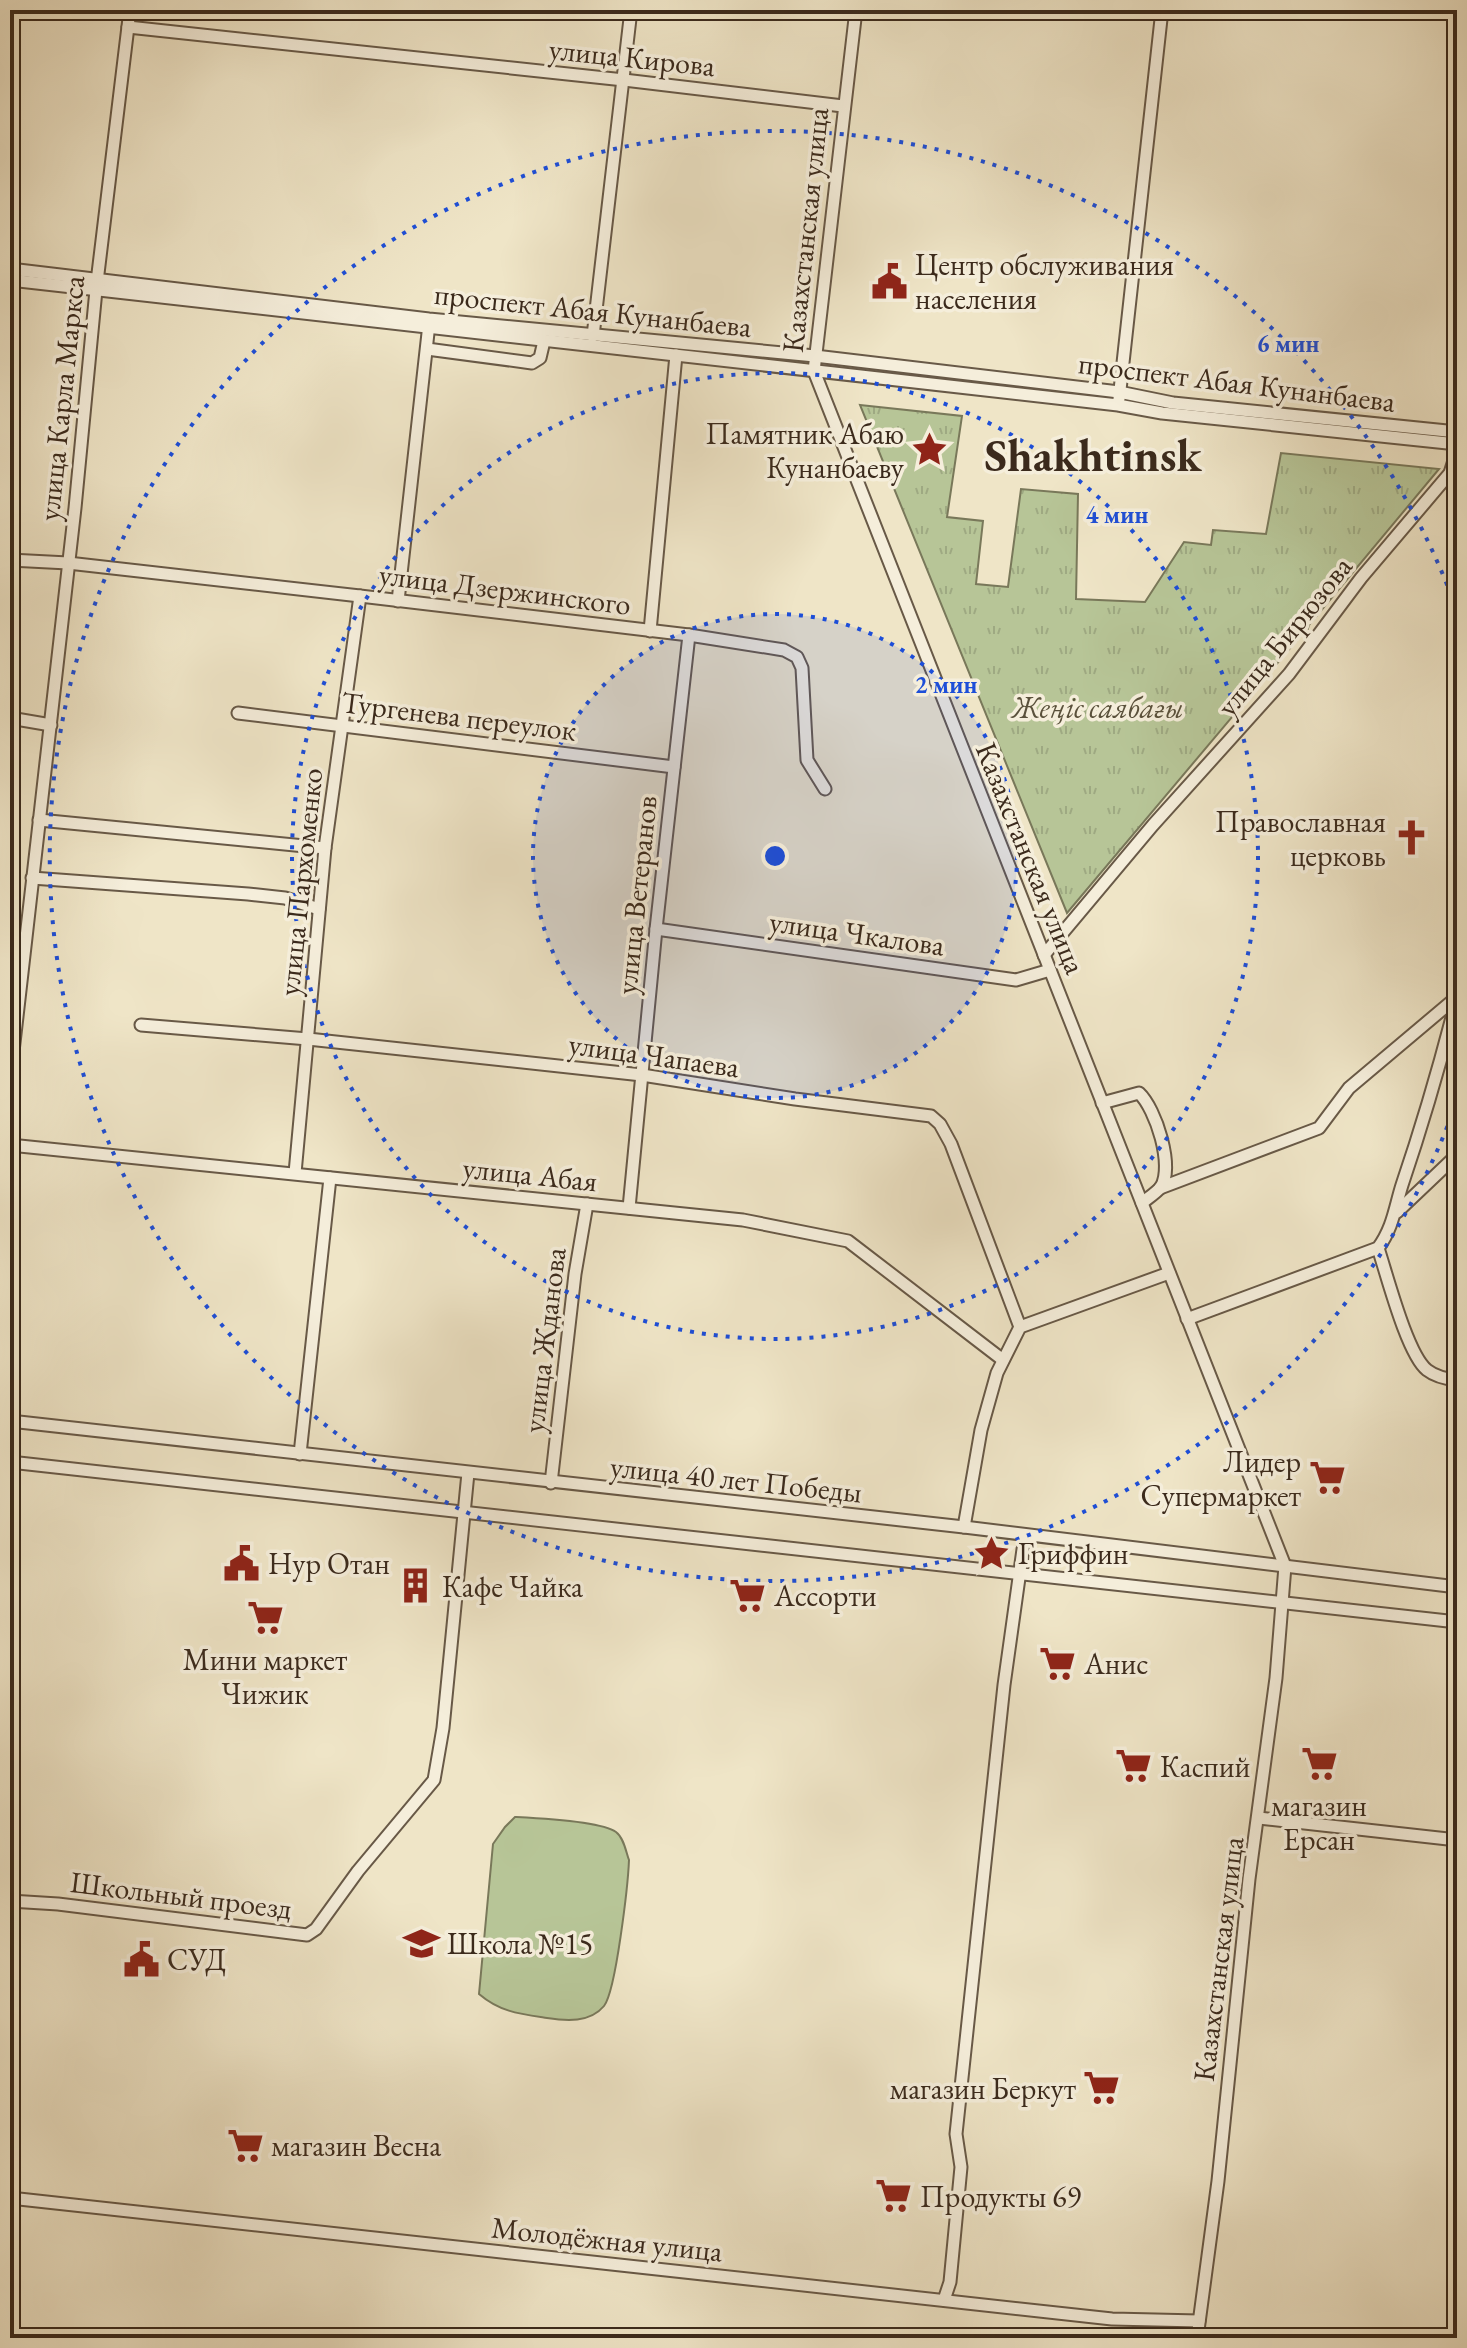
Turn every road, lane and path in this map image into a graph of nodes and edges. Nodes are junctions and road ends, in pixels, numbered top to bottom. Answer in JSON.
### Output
{"nodes":[{"id":1,"x":130,"y":10,"type":"edge"},
{"id":2,"x":631,"y":10,"type":"edge"},
{"id":3,"x":856,"y":10,"type":"edge"},
{"id":4,"x":1142,"y":10,"type":"edge"},
{"id":5,"x":1162,"y":11,"type":"edge"},
{"id":6,"x":128,"y":27,"type":"junction"},
{"id":7,"x":624,"y":80,"type":"junction"},
{"id":8,"x":843,"y":106,"type":"junction"},
{"id":9,"x":10,"y":269,"type":"edge"},
{"id":10,"x":10,"y":280,"type":"edge"},
{"id":11,"x":97,"y":284,"type":"junction"},
{"id":12,"x":429,"y":323,"type":"junction"},
{"id":13,"x":593,"y":336,"type":"junction"},
{"id":14,"x":544,"y":341,"type":"junction"},
{"id":15,"x":427,"y":349,"type":"junction"},
{"id":16,"x":676,"y":355,"type":"junction"},
{"id":17,"x":815,"y":356,"type":"junction"},
{"id":18,"x":814,"y":371,"type":"junction"},
{"id":19,"x":1119,"y":392,"type":"junction"},
{"id":20,"x":1118,"y":405,"type":"junction"},
{"id":21,"x":1457,"y":432,"type":"edge"},
{"id":22,"x":1457,"y":444,"type":"edge"},
{"id":23,"x":1457,"y":451,"type":"edge"},
{"id":24,"x":10,"y":560,"type":"edge"},
{"id":25,"x":68,"y":563,"type":"junction"},
{"id":26,"x":360,"y":596,"type":"junction"},
{"id":27,"x":398,"y":601,"type":"junction"},
{"id":28,"x":650,"y":631,"type":"junction"},
{"id":29,"x":689,"y":635,"type":"junction"},
{"id":30,"x":238,"y":713,"type":"dead end"},
{"id":31,"x":10,"y":718,"type":"edge"},
{"id":32,"x":51,"y":725,"type":"junction"},
{"id":33,"x":343,"y":725,"type":"junction"},
{"id":34,"x":674,"y":767,"type":"junction"},
{"id":35,"x":825,"y":789,"type":"dead end"},
{"id":36,"x":39,"y":820,"type":"junction"},
{"id":37,"x":325,"y":848,"type":"junction"},
{"id":38,"x":32,"y":878,"type":"junction"},
{"id":39,"x":319,"y":909,"type":"junction"},
{"id":40,"x":656,"y":929,"type":"junction"},
{"id":41,"x":1044,"y":955,"type":"junction"},
{"id":42,"x":1050,"y":970,"type":"junction"},
{"id":43,"x":1457,"y":998,"type":"edge"},
{"id":44,"x":141,"y":1025,"type":"dead end"},
{"id":45,"x":308,"y":1039,"type":"junction"},
{"id":46,"x":642,"y":1075,"type":"junction"},
{"id":47,"x":10,"y":1078,"type":"edge"},
{"id":48,"x":1102,"y":1103,"type":"junction"},
{"id":49,"x":10,"y":1145,"type":"edge"},
{"id":50,"x":1457,"y":1155,"type":"edge"},
{"id":51,"x":295,"y":1173,"type":"junction"},
{"id":52,"x":330,"y":1178,"type":"junction"},
{"id":53,"x":1160,"y":1188,"type":"junction"},
{"id":54,"x":1142,"y":1203,"type":"junction"},
{"id":55,"x":587,"y":1204,"type":"junction"},
{"id":56,"x":629,"y":1208,"type":"junction"},
{"id":57,"x":1397,"y":1213,"type":"junction"},
{"id":58,"x":1378,"y":1248,"type":"junction"},
{"id":59,"x":1169,"y":1273,"type":"junction"},
{"id":60,"x":1187,"y":1319,"type":"junction"},
{"id":61,"x":1020,"y":1327,"type":"junction"},
{"id":62,"x":1003,"y":1360,"type":"junction"},
{"id":63,"x":1457,"y":1380,"type":"edge"},
{"id":64,"x":10,"y":1421,"type":"edge"},
{"id":65,"x":300,"y":1454,"type":"junction"},
{"id":66,"x":10,"y":1462,"type":"edge"},
{"id":67,"x":468,"y":1473,"type":"junction"},
{"id":68,"x":551,"y":1483,"type":"junction"},
{"id":69,"x":463,"y":1512,"type":"junction"},
{"id":70,"x":964,"y":1527,"type":"junction"},
{"id":71,"x":1025,"y":1535,"type":"junction"},
{"id":72,"x":1285,"y":1566,"type":"junction"},
{"id":73,"x":1019,"y":1573,"type":"junction"},
{"id":74,"x":1457,"y":1587,"type":"edge"},
{"id":75,"x":1284,"y":1602,"type":"junction"},
{"id":76,"x":1457,"y":1622,"type":"edge"},
{"id":77,"x":1259,"y":1818,"type":"junction"},
{"id":78,"x":1457,"y":1840,"type":"edge"},
{"id":79,"x":10,"y":1901,"type":"edge"},
{"id":80,"x":10,"y":2198,"type":"edge"},
{"id":81,"x":944,"y":2300,"type":"junction"},
{"id":82,"x":1199,"y":2321,"type":"junction"},
{"id":83,"x":1197,"y":2338,"type":"edge"}],
"edges":[{"from":1,"to":6,"type":"street","name":"улица Карла Маркса"},
{"from":2,"to":7,"type":"street"},
{"from":3,"to":8,"type":"street","name":"Казахстанская улица"},
{"from":4,"to":5,"type":"street"},
{"from":5,"to":19,"type":"street"},
{"from":6,"to":7,"type":"street","name":"улица Кирова"},
{"from":6,"to":11,"type":"street","name":"улица Карла Маркса"},
{"from":7,"to":8,"type":"street","name":"улица Кирова"},
{"from":7,"to":13,"type":"street"},
{"from":8,"to":17,"type":"street","name":"Казахстанская улица"},
{"from":9,"to":11,"type":"street","name":"проспект Абая Кунанбаева"},
{"from":10,"to":11,"type":"street","name":"проспект Абая Кунанбаева"},
{"from":11,"to":12,"type":"street","name":"проспект Абая Кунанбаева"},
{"from":11,"to":25,"type":"street","name":"улица Карла Маркса"},
{"from":12,"to":13,"type":"street","name":"проспект Абая Кунанбаева"},
{"from":12,"to":14,"type":"street","name":"проспект Абая Кунанбаева"},
{"from":12,"to":15,"type":"street"},
{"from":13,"to":17,"type":"street","name":"проспект Абая Кунанбаева"},
{"from":14,"to":15,"type":"street"},
{"from":14,"to":16,"type":"street","name":"проспект Абая Кунанбаева"},
{"from":15,"to":27,"type":"street"},
{"from":16,"to":18,"type":"street","name":"проспект Абая Кунанбаева"},
{"from":16,"to":28,"type":"street"},
{"from":17,"to":18,"type":"street","name":"Казахстанская улица"},
{"from":17,"to":19,"type":"street","name":"проспект Абая Кунанбаева"},
{"from":18,"to":20,"type":"street","name":"проспект Абая Кунанбаева"},
{"from":18,"to":41,"type":"street","name":"Казахстанская улица"},
{"from":19,"to":20,"type":"street"},
{"from":19,"to":21,"type":"street","name":"проспект Абая Кунанбаева"},
{"from":20,"to":22,"type":"street","name":"проспект Абая Кунанбаева"},
{"from":23,"to":41,"type":"street","name":"улица Бирюзова"},
{"from":24,"to":25,"type":"street","name":"улица Дзержинского"},
{"from":25,"to":26,"type":"street","name":"улица Дзержинского"},
{"from":25,"to":32,"type":"street","name":"улица Карла Маркса"},
{"from":26,"to":27,"type":"street","name":"улица Дзержинского"},
{"from":26,"to":33,"type":"street","name":"улица Пархоменко"},
{"from":27,"to":28,"type":"street","name":"улица Дзержинского"},
{"from":28,"to":29,"type":"street","name":"улица Дзержинского"},
{"from":29,"to":34,"type":"street","name":"улица Ветеранов"},
{"from":29,"to":35,"type":"street","name":"улица Дзержинского"},
{"from":30,"to":33,"type":"street","name":"Тургенева переулок"},
{"from":31,"to":32,"type":"street"},
{"from":32,"to":36,"type":"street","name":"улица Карла Маркса"},
{"from":33,"to":34,"type":"street","name":"Тургенева переулок"},
{"from":33,"to":37,"type":"street","name":"улица Пархоменко"},
{"from":34,"to":40,"type":"street","name":"улица Ветеранов"},
{"from":36,"to":37,"type":"street"},
{"from":36,"to":38,"type":"street","name":"улица Карла Маркса"},
{"from":37,"to":39,"type":"street","name":"улица Пархоменко"},
{"from":38,"to":39,"type":"street"},
{"from":38,"to":47,"type":"street","name":"улица Карла Маркса"},
{"from":39,"to":45,"type":"street","name":"улица Пархоменко"},
{"from":40,"to":42,"type":"street","name":"улица Чкалова"},
{"from":40,"to":46,"type":"street","name":"улица Ветеранов"},
{"from":41,"to":42,"type":"street","name":"Казахстанская улица"},
{"from":42,"to":48,"type":"street","name":"Казахстанская улица"},
{"from":43,"to":53,"type":"street"},
{"from":43,"to":57,"type":"street"},
{"from":44,"to":45,"type":"street","name":"улица Чапаева"},
{"from":45,"to":46,"type":"street","name":"улица Чапаева"},
{"from":45,"to":51,"type":"street","name":"улица Пархоменко"},
{"from":46,"to":56,"type":"street","name":"улица Ветеранов"},
{"from":46,"to":61,"type":"street","name":"улица Чапаева"},
{"from":48,"to":53,"type":"street"},
{"from":48,"to":54,"type":"street","name":"Казахстанская улица"},
{"from":49,"to":51,"type":"street","name":"улица Абая"},
{"from":50,"to":57,"type":"street"},
{"from":51,"to":52,"type":"street","name":"улица Абая"},
{"from":52,"to":55,"type":"street","name":"улица Абая"},
{"from":52,"to":65,"type":"street"},
{"from":53,"to":54,"type":"street"},
{"from":54,"to":59,"type":"street","name":"Казахстанская улица"},
{"from":55,"to":56,"type":"street","name":"улица Абая"},
{"from":55,"to":68,"type":"street","name":"улица Жданова"},
{"from":56,"to":62,"type":"street","name":"улица Абая"},
{"from":57,"to":58,"type":"street"},
{"from":58,"to":60,"type":"street"},
{"from":58,"to":63,"type":"street"},
{"from":59,"to":60,"type":"street","name":"Казахстанская улица"},
{"from":59,"to":61,"type":"street"},
{"from":60,"to":72,"type":"street","name":"Казахстанская улица"},
{"from":61,"to":62,"type":"street"},
{"from":62,"to":70,"type":"street"},
{"from":64,"to":65,"type":"street","name":"улица 40 лет Победы"},
{"from":65,"to":67,"type":"street","name":"улица 40 лет Победы"},
{"from":66,"to":69,"type":"street","name":"улица 40 лет Победы"},
{"from":67,"to":68,"type":"street","name":"улица 40 лет Победы"},
{"from":67,"to":69,"type":"street","name":"Школьный проезд"},
{"from":68,"to":70,"type":"street","name":"улица 40 лет Победы"},
{"from":69,"to":73,"type":"street","name":"улица 40 лет Победы"},
{"from":69,"to":79,"type":"street","name":"Школьный проезд"},
{"from":70,"to":71,"type":"street","name":"улица 40 лет Победы"},
{"from":71,"to":72,"type":"street","name":"улица 40 лет Победы"},
{"from":71,"to":73,"type":"street"},
{"from":72,"to":74,"type":"street","name":"улица 40 лет Победы"},
{"from":72,"to":75,"type":"street","name":"Казахстанская улица"},
{"from":73,"to":75,"type":"street","name":"улица 40 лет Победы"},
{"from":73,"to":81,"type":"street"},
{"from":75,"to":76,"type":"street","name":"улица 40 лет Победы"},
{"from":75,"to":77,"type":"street","name":"Казахстанская улица"},
{"from":77,"to":78,"type":"street"},
{"from":77,"to":82,"type":"street","name":"Казахстанская улица"},
{"from":80,"to":81,"type":"street","name":"Молодёжная улица"},
{"from":81,"to":82,"type":"street","name":"Молодёжная улица"},
{"from":82,"to":83,"type":"street","name":"Казахстанская улица"}]}
